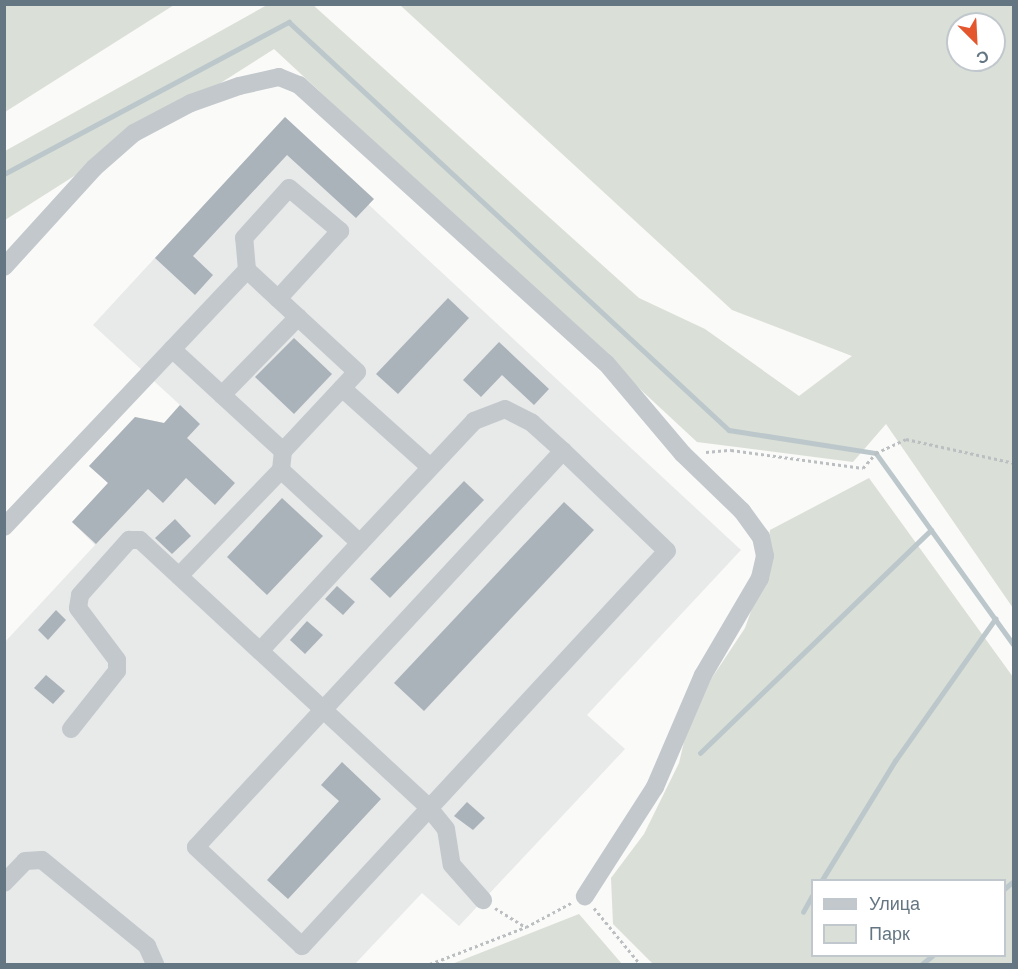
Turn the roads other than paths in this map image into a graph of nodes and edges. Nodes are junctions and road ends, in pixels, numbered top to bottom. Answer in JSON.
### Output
{"nodes":[{"id":1,"x":4,"y":267,"type":"edge"},
{"id":2,"x":247,"y":270,"type":"junction"},
{"id":3,"x":278,"y":299,"type":"junction"},
{"id":4,"x":298,"y":317,"type":"junction"},
{"id":5,"x":172,"y":349,"type":"junction"},
{"id":6,"x":342,"y":388,"type":"junction"},
{"id":7,"x":222,"y":395,"type":"junction"},
{"id":8,"x":283,"y":451,"type":"junction"},
{"id":9,"x":562,"y":451,"type":"junction"},
{"id":10,"x":430,"y":466,"type":"junction"},
{"id":11,"x":281,"y":470,"type":"junction"},
{"id":12,"x":4,"y":527,"type":"edge"},
{"id":13,"x":360,"y":543,"type":"junction"},
{"id":14,"x":179,"y":576,"type":"junction"},
{"id":15,"x":260,"y":651,"type":"junction"},
{"id":16,"x":323,"y":710,"type":"junction"},
{"id":17,"x":71,"y":729,"type":"dead end"},
{"id":18,"x":429,"y":808,"type":"junction"},
{"id":19,"x":4,"y":883,"type":"edge"},
{"id":20,"x":585,"y":896,"type":"road end"},
{"id":21,"x":483,"y":900,"type":"road end"},
{"id":22,"x":155,"y":964,"type":"edge"}],
"edges":[{"from":1,"to":20,"type":"lane"},
{"from":2,"to":3,"type":"lane"},
{"from":2,"to":3,"type":"lane"},
{"from":2,"to":5,"type":"lane"},
{"from":3,"to":4,"type":"lane"},
{"from":4,"to":6,"type":"lane"},
{"from":4,"to":7,"type":"lane"},
{"from":5,"to":7,"type":"lane"},
{"from":5,"to":12,"type":"lane"},
{"from":6,"to":8,"type":"lane"},
{"from":6,"to":10,"type":"lane"},
{"from":7,"to":8,"type":"lane"},
{"from":8,"to":11,"type":"lane"},
{"from":9,"to":10,"type":"lane"},
{"from":9,"to":16,"type":"lane"},
{"from":9,"to":18,"type":"lane"},
{"from":10,"to":13,"type":"lane"},
{"from":11,"to":13,"type":"lane"},
{"from":11,"to":14,"type":"lane"},
{"from":13,"to":15,"type":"lane"},
{"from":14,"to":15,"type":"lane"},
{"from":14,"to":17,"type":"lane"},
{"from":15,"to":16,"type":"lane"},
{"from":16,"to":18,"type":"lane"},
{"from":16,"to":18,"type":"lane"},
{"from":18,"to":21,"type":"lane"},
{"from":19,"to":22,"type":"lane"}]}
